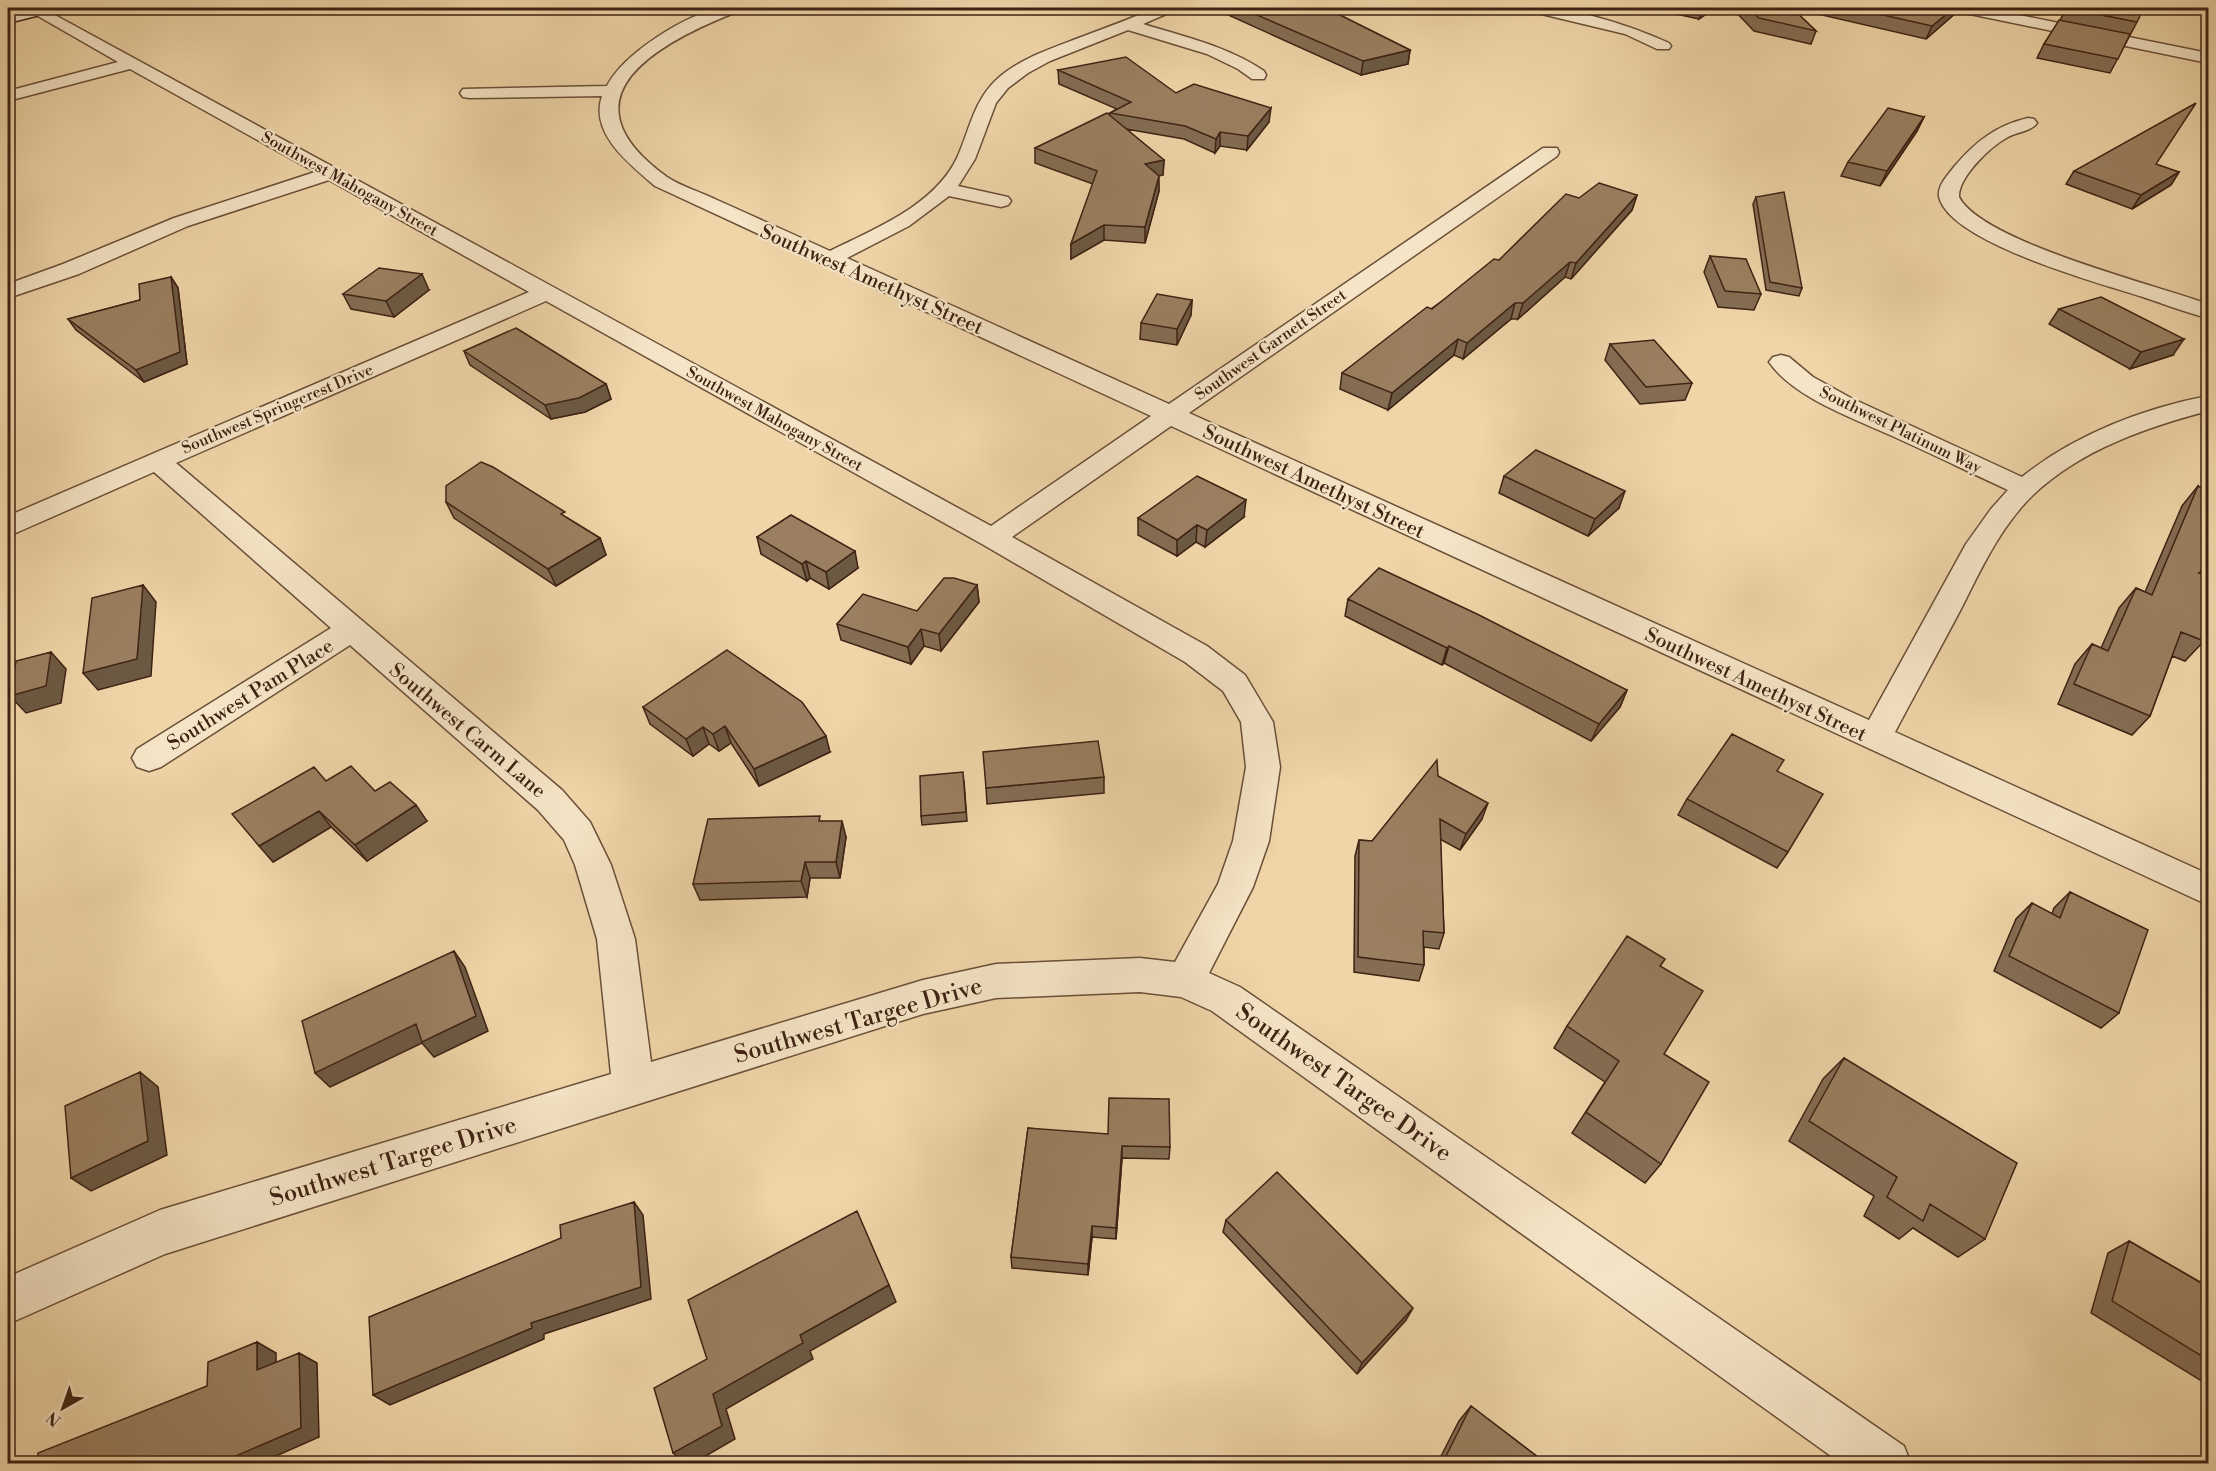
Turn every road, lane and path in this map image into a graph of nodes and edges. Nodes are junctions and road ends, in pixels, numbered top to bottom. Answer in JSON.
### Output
{"nodes":[{"id":1,"x":734,"y":8,"type":"edge"},
{"id":2,"x":1168,"y":8,"type":"edge"},
{"id":3,"x":1534,"y":8,"type":"edge"},
{"id":4,"x":1965,"y":8,"type":"edge"},
{"id":5,"x":40,"y":9,"type":"edge"},
{"id":6,"x":8,"y":18,"type":"edge"},
{"id":7,"x":1128,"y":25,"type":"junction"},
{"id":8,"x":1663,"y":46,"type":"dead end"},
{"id":9,"x":2208,"y":58,"type":"edge"},
{"id":10,"x":133,"y":63,"type":"junction"},
{"id":11,"x":1258,"y":75,"type":"dead end"},
{"id":12,"x":610,"y":91,"type":"junction"},
{"id":13,"x":470,"y":93,"type":"dead end"},
{"id":14,"x":8,"y":96,"type":"edge"},
{"id":15,"x":2028,"y":123,"type":"dead end"},
{"id":16,"x":1550,"y":152,"type":"dead end"},
{"id":17,"x":332,"y":173,"type":"junction"},
{"id":18,"x":945,"y":189,"type":"junction"},
{"id":19,"x":1001,"y":201,"type":"dead end"},
{"id":20,"x":829,"y":259,"type":"junction"},
{"id":21,"x":8,"y":291,"type":"edge"},
{"id":22,"x":547,"y":292,"type":"junction"},
{"id":23,"x":2208,"y":311,"type":"edge"},
{"id":24,"x":1782,"y":362,"type":"dead end"},
{"id":25,"x":2208,"y":403,"type":"edge"},
{"id":26,"x":1168,"y":415,"type":"junction"},
{"id":27,"x":156,"y":460,"type":"junction"},
{"id":28,"x":2025,"y":488,"type":"junction"},
{"id":29,"x":8,"y":526,"type":"edge"},
{"id":30,"x":992,"y":538,"type":"junction"},
{"id":31,"x":351,"y":630,"type":"junction"},
{"id":32,"x":1875,"y":738,"type":"junction"},
{"id":33,"x":149,"y":758,"type":"dead end"},
{"id":34,"x":2208,"y":890,"type":"edge"},
{"id":35,"x":1185,"y":980,"type":"junction"},
{"id":36,"x":633,"y":1087,"type":"junction"},
{"id":37,"x":8,"y":1301,"type":"edge"},
{"id":38,"x":1886,"y":1464,"type":"edge"}],
"edges":[{"from":1,"to":12,"type":"street"},
{"from":2,"to":7,"type":"street"},
{"from":3,"to":8,"type":"street"},
{"from":4,"to":9,"type":"street"},
{"from":5,"to":6,"type":"street"},
{"from":5,"to":10,"type":"street","name":"Southwest Mahogany Street"},
{"from":7,"to":11,"type":"street"},
{"from":7,"to":18,"type":"street"},
{"from":10,"to":14,"type":"street"},
{"from":10,"to":17,"type":"street","name":"Southwest Mahogany Street"},
{"from":12,"to":13,"type":"street"},
{"from":12,"to":20,"type":"street","name":"Southwest Amethyst Street"},
{"from":15,"to":23,"type":"street"},
{"from":16,"to":26,"type":"street","name":"Southwest Garnett Street"},
{"from":17,"to":21,"type":"street"},
{"from":17,"to":22,"type":"street","name":"Southwest Mahogany Street"},
{"from":18,"to":19,"type":"street"},
{"from":18,"to":20,"type":"street"},
{"from":20,"to":26,"type":"street","name":"Southwest Amethyst Street"},
{"from":22,"to":27,"type":"street","name":"Southwest Springcrest Drive"},
{"from":22,"to":30,"type":"street","name":"Southwest Mahogany Street"},
{"from":24,"to":28,"type":"street","name":"Southwest Platinum Way"},
{"from":25,"to":28,"type":"street"},
{"from":26,"to":30,"type":"street","name":"Southwest Garnett Street"},
{"from":26,"to":32,"type":"street","name":"Southwest Amethyst Street"},
{"from":27,"to":29,"type":"street","name":"Southwest Springcrest Drive"},
{"from":27,"to":31,"type":"street","name":"Southwest Carm Lane"},
{"from":28,"to":32,"type":"street"},
{"from":30,"to":35,"type":"street","name":"Southwest Mahogany Street"},
{"from":31,"to":33,"type":"street","name":"Southwest Pam Place"},
{"from":31,"to":36,"type":"street","name":"Southwest Carm Lane"},
{"from":32,"to":34,"type":"street","name":"Southwest Amethyst Street"},
{"from":35,"to":36,"type":"street","name":"Southwest Targee Drive"},
{"from":35,"to":38,"type":"street","name":"Southwest Targee Drive"},
{"from":36,"to":37,"type":"street","name":"Southwest Targee Drive"}]}
